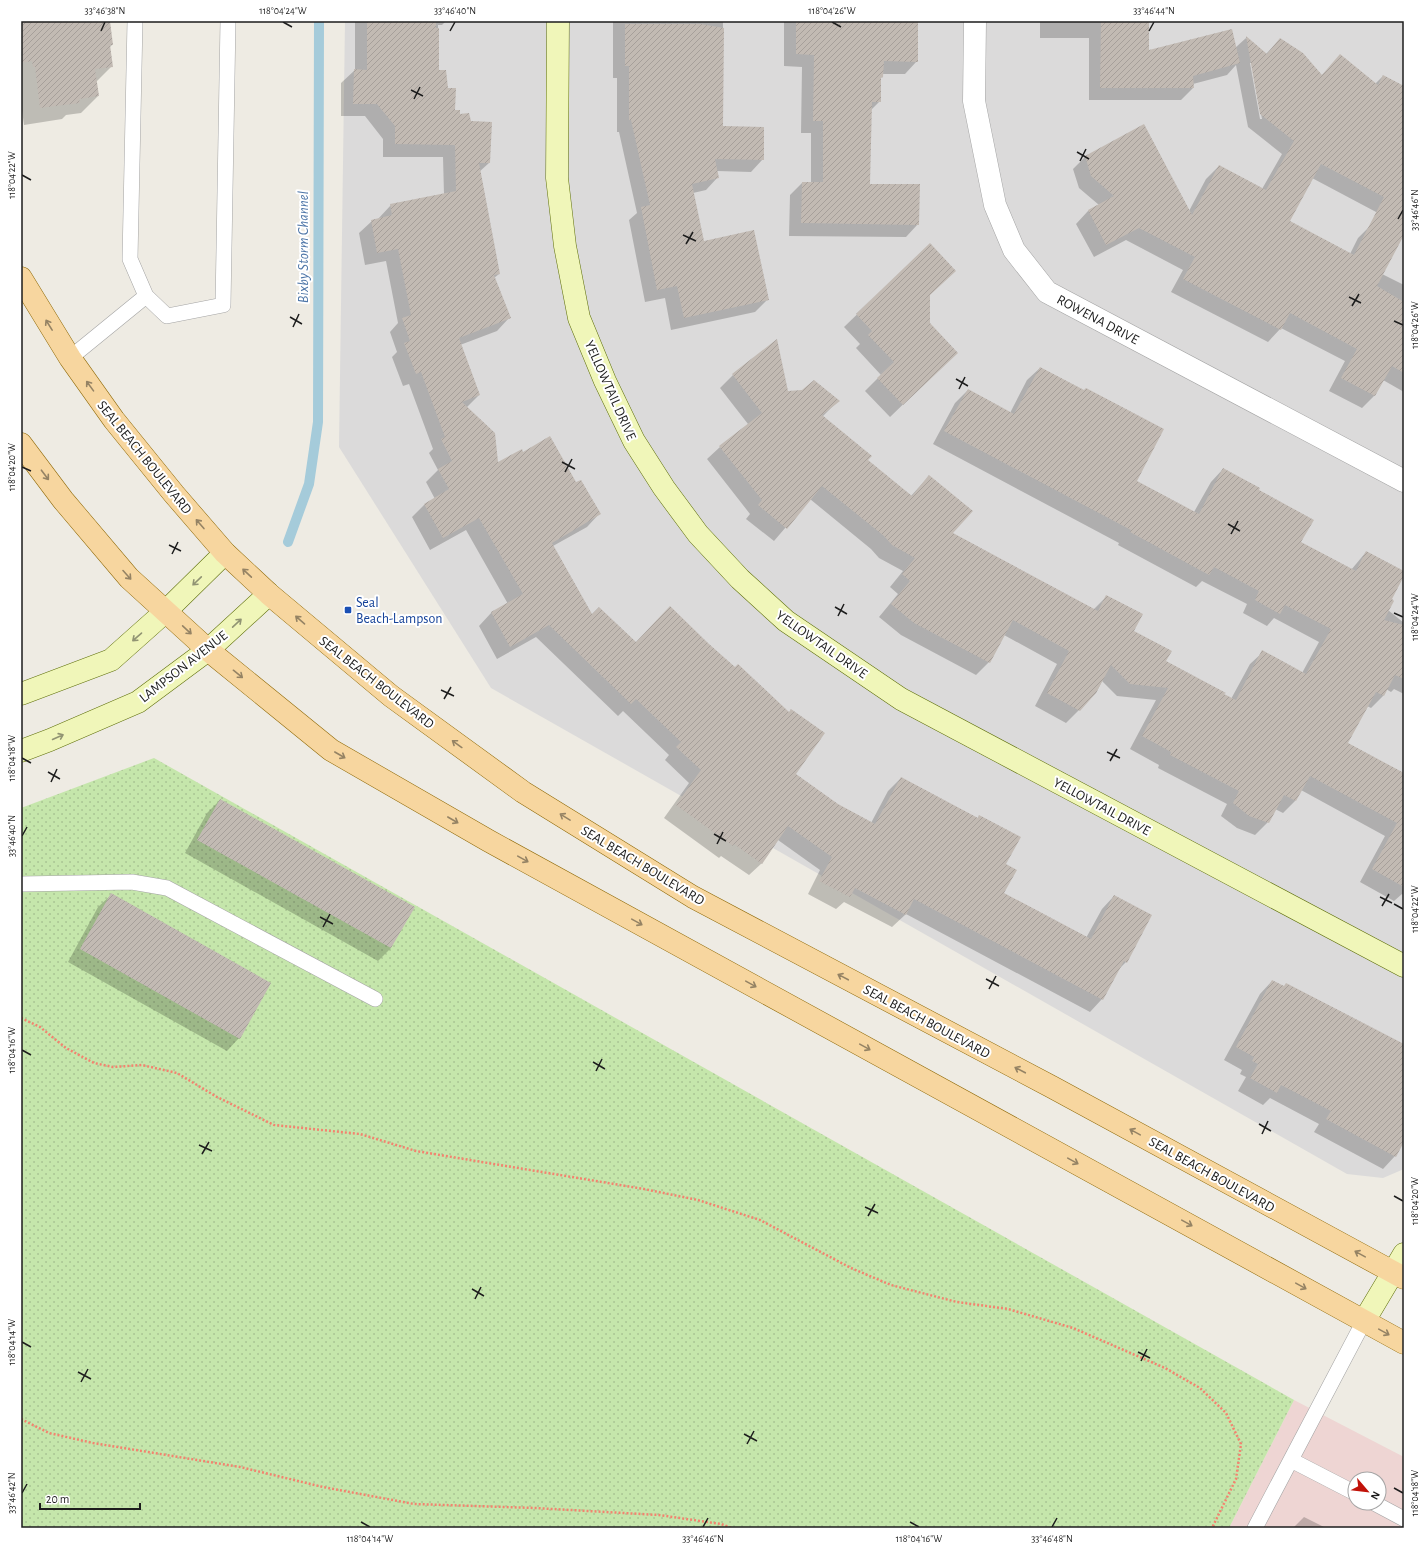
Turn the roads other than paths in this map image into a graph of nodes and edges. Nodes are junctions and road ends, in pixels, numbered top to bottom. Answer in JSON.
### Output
{"nodes":[{"id":1,"x":135,"y":21,"type":"edge"},
{"id":2,"x":228,"y":21,"type":"edge"},
{"id":3,"x":558,"y":21,"type":"edge"},
{"id":4,"x":975,"y":21,"type":"edge"},
{"id":5,"x":21,"y":278,"type":"edge"},
{"id":6,"x":146,"y":296,"type":"junction"},
{"id":7,"x":70,"y":358,"type":"junction"},
{"id":8,"x":21,"y":444,"type":"edge"},
{"id":9,"x":1404,"y":481,"type":"edge"},
{"id":10,"x":225,"y":553,"type":"junction"},
{"id":11,"x":269,"y":594,"type":"junction"},
{"id":12,"x":166,"y":611,"type":"junction"},
{"id":13,"x":208,"y":650,"type":"junction"},
{"id":14,"x":21,"y":694,"type":"edge"},
{"id":15,"x":21,"y":751,"type":"edge"},
{"id":16,"x":21,"y":884,"type":"edge"},
{"id":17,"x":1404,"y":966,"type":"edge"},
{"id":18,"x":375,"y":1000,"type":"dead end"},
{"id":19,"x":1401,"y":1268,"type":"edge"},
{"id":20,"x":1364,"y":1321,"type":"junction"},
{"id":21,"x":1404,"y":1343,"type":"edge"},
{"id":22,"x":1291,"y":1460,"type":"junction"},
{"id":23,"x":1347,"y":1489,"type":"edge"},
{"id":24,"x":1387,"y":1510,"type":"edge"},
{"id":25,"x":1404,"y":1519,"type":"edge"},
{"id":26,"x":1255,"y":1528,"type":"edge"}],
"edges":[{"from":1,"to":6,"type":"lane"},
{"from":2,"to":6,"type":"lane"},
{"from":3,"to":17,"type":"street","name":"YELLOWTAIL DRIVE"},
{"from":4,"to":9,"type":"street","name":"ROWENA DRIVE"},
{"from":7,"to":5,"type":"main road","name":"SEAL BEACH BOULEVARD","one_way":true},
{"from":6,"to":7,"type":"lane"},
{"from":10,"to":7,"type":"main road","name":"SEAL BEACH BOULEVARD","one_way":true},
{"from":8,"to":12,"type":"main road","one_way":true},
{"from":11,"to":10,"type":"main road","name":"SEAL BEACH BOULEVARD","one_way":true},
{"from":10,"to":12,"type":"street","one_way":true},
{"from":13,"to":11,"type":"street","name":"LAMPSON AVENUE","one_way":true},
{"from":19,"to":11,"type":"main road","name":"SEAL BEACH BOULEVARD","one_way":true},
{"from":12,"to":13,"type":"main road","one_way":true},
{"from":12,"to":14,"type":"street","one_way":true},
{"from":15,"to":13,"type":"street","name":"LAMPSON AVENUE","one_way":true},
{"from":13,"to":20,"type":"main road","one_way":true},
{"from":16,"to":18,"type":"lane"},
{"from":19,"to":20,"type":"street"},
{"from":20,"to":21,"type":"main road","one_way":true},
{"from":20,"to":22,"type":"lane"},
{"from":22,"to":23,"type":"lane"},
{"from":22,"to":26,"type":"lane"},
{"from":24,"to":25,"type":"lane"}]}
